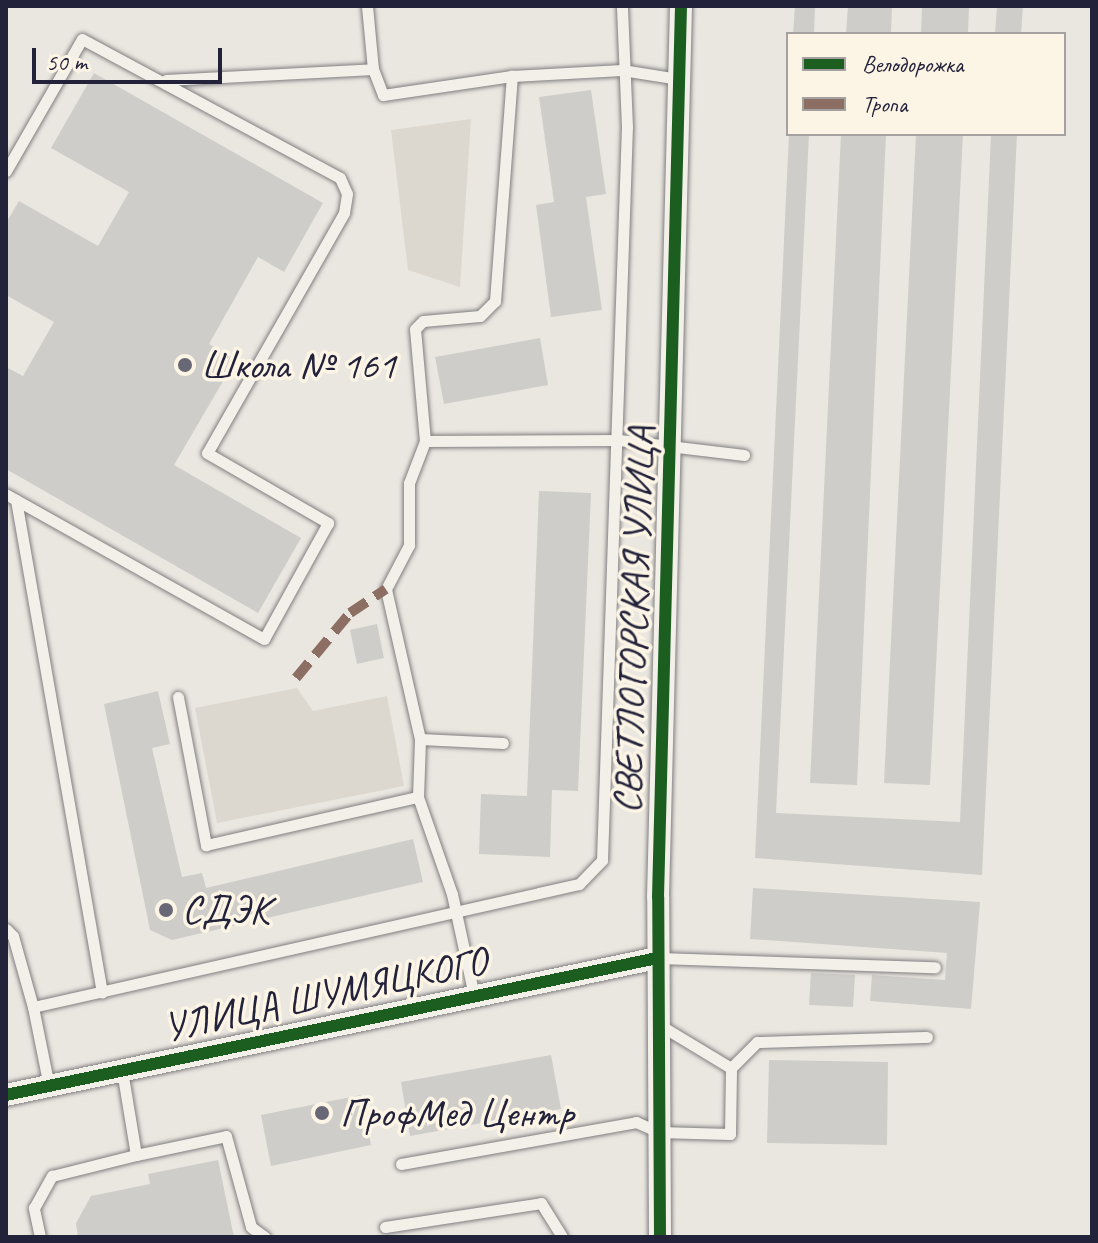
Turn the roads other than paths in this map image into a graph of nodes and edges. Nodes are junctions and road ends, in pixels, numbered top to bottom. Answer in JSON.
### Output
{"nodes":[{"id":1,"x":367,"y":6,"type":"edge"},
{"id":2,"x":622,"y":6,"type":"edge"},
{"id":3,"x":681,"y":6,"type":"edge"},
{"id":4,"x":373,"y":69,"type":"junction"},
{"id":5,"x":622,"y":70,"type":"junction"},
{"id":6,"x":512,"y":76,"type":"junction"},
{"id":7,"x":679,"y":79,"type":"junction"},
{"id":8,"x":163,"y":80,"type":"junction"},
{"id":9,"x":6,"y":171,"type":"edge"},
{"id":10,"x":619,"y":440,"type":"junction"},
{"id":11,"x":425,"y":441,"type":"junction"},
{"id":12,"x":672,"y":449,"type":"junction"},
{"id":13,"x":744,"y":455,"type":"dead end"},
{"id":14,"x":11,"y":497,"type":"edge"},
{"id":15,"x":178,"y":697,"type":"dead end"},
{"id":16,"x":420,"y":739,"type":"junction"},
{"id":17,"x":503,"y":743,"type":"dead end"},
{"id":18,"x":418,"y":797,"type":"junction"},
{"id":19,"x":456,"y":914,"type":"junction"},
{"id":20,"x":6,"y":929,"type":"edge"},
{"id":21,"x":657,"y":958,"type":"junction"},
{"id":22,"x":935,"y":967,"type":"dead end"},
{"id":23,"x":102,"y":993,"type":"junction"},
{"id":24,"x":474,"y":996,"type":"junction"},
{"id":25,"x":33,"y":1007,"type":"junction"},
{"id":26,"x":658,"y":1024,"type":"junction"},
{"id":27,"x":927,"y":1037,"type":"dead end"},
{"id":28,"x":731,"y":1068,"type":"junction"},
{"id":29,"x":122,"y":1069,"type":"junction"},
{"id":30,"x":49,"y":1086,"type":"junction"},
{"id":31,"x":6,"y":1095,"type":"edge"},
{"id":32,"x":658,"y":1132,"type":"junction"},
{"id":33,"x":136,"y":1155,"type":"junction"},
{"id":34,"x":401,"y":1164,"type":"dead end"},
{"id":35,"x":385,"y":1227,"type":"dead end"},
{"id":36,"x":40,"y":1237,"type":"edge"},
{"id":37,"x":265,"y":1237,"type":"edge"},
{"id":38,"x":562,"y":1237,"type":"edge"},
{"id":39,"x":660,"y":1237,"type":"edge"}],
"edges":[{"from":1,"to":4,"type":"lane"},
{"from":2,"to":5,"type":"lane"},
{"from":3,"to":7,"type":"street","name":"СВЕТЛОГОРСКАЯ УЛИЦА"},
{"from":4,"to":6,"type":"lane"},
{"from":4,"to":8,"type":"lane"},
{"from":5,"to":6,"type":"lane"},
{"from":5,"to":7,"type":"lane"},
{"from":5,"to":10,"type":"lane"},
{"from":6,"to":11,"type":"lane"},
{"from":7,"to":12,"type":"street","name":"СВЕТЛОГОРСКАЯ УЛИЦА"},
{"from":8,"to":9,"type":"lane"},
{"from":8,"to":14,"type":"lane"},
{"from":10,"to":11,"type":"lane"},
{"from":10,"to":12,"type":"lane"},
{"from":10,"to":19,"type":"lane"},
{"from":11,"to":16,"type":"lane"},
{"from":12,"to":13,"type":"lane"},
{"from":12,"to":21,"type":"street","name":"СВЕТЛОГОРСКАЯ УЛИЦА"},
{"from":14,"to":23,"type":"lane"},
{"from":15,"to":18,"type":"lane"},
{"from":16,"to":17,"type":"lane"},
{"from":16,"to":18,"type":"lane"},
{"from":18,"to":19,"type":"lane"},
{"from":19,"to":23,"type":"lane"},
{"from":19,"to":24,"type":"lane"},
{"from":20,"to":25,"type":"lane"},
{"from":21,"to":22,"type":"lane"},
{"from":21,"to":24,"type":"street","name":"УЛИЦА ШУМЯЦКОГО"},
{"from":21,"to":26,"type":"street","name":"СВЕТЛОГОРСКАЯ УЛИЦА"},
{"from":23,"to":25,"type":"lane"},
{"from":24,"to":29,"type":"street","name":"УЛИЦА ШУМЯЦКОГО"},
{"from":25,"to":30,"type":"lane"},
{"from":26,"to":28,"type":"lane"},
{"from":26,"to":32,"type":"street","name":"СВЕТЛОГОРСКАЯ УЛИЦА"},
{"from":27,"to":28,"type":"lane"},
{"from":28,"to":32,"type":"lane"},
{"from":29,"to":30,"type":"street","name":"УЛИЦА ШУМЯЦКОГО"},
{"from":29,"to":33,"type":"lane"},
{"from":30,"to":31,"type":"street","name":"УЛИЦА ШУМЯЦКОГО"},
{"from":32,"to":34,"type":"lane"},
{"from":32,"to":39,"type":"street","name":"СВЕТЛОГОРСКАЯ УЛИЦА"},
{"from":33,"to":36,"type":"lane"},
{"from":33,"to":37,"type":"lane"},
{"from":35,"to":38,"type":"lane"}]}
